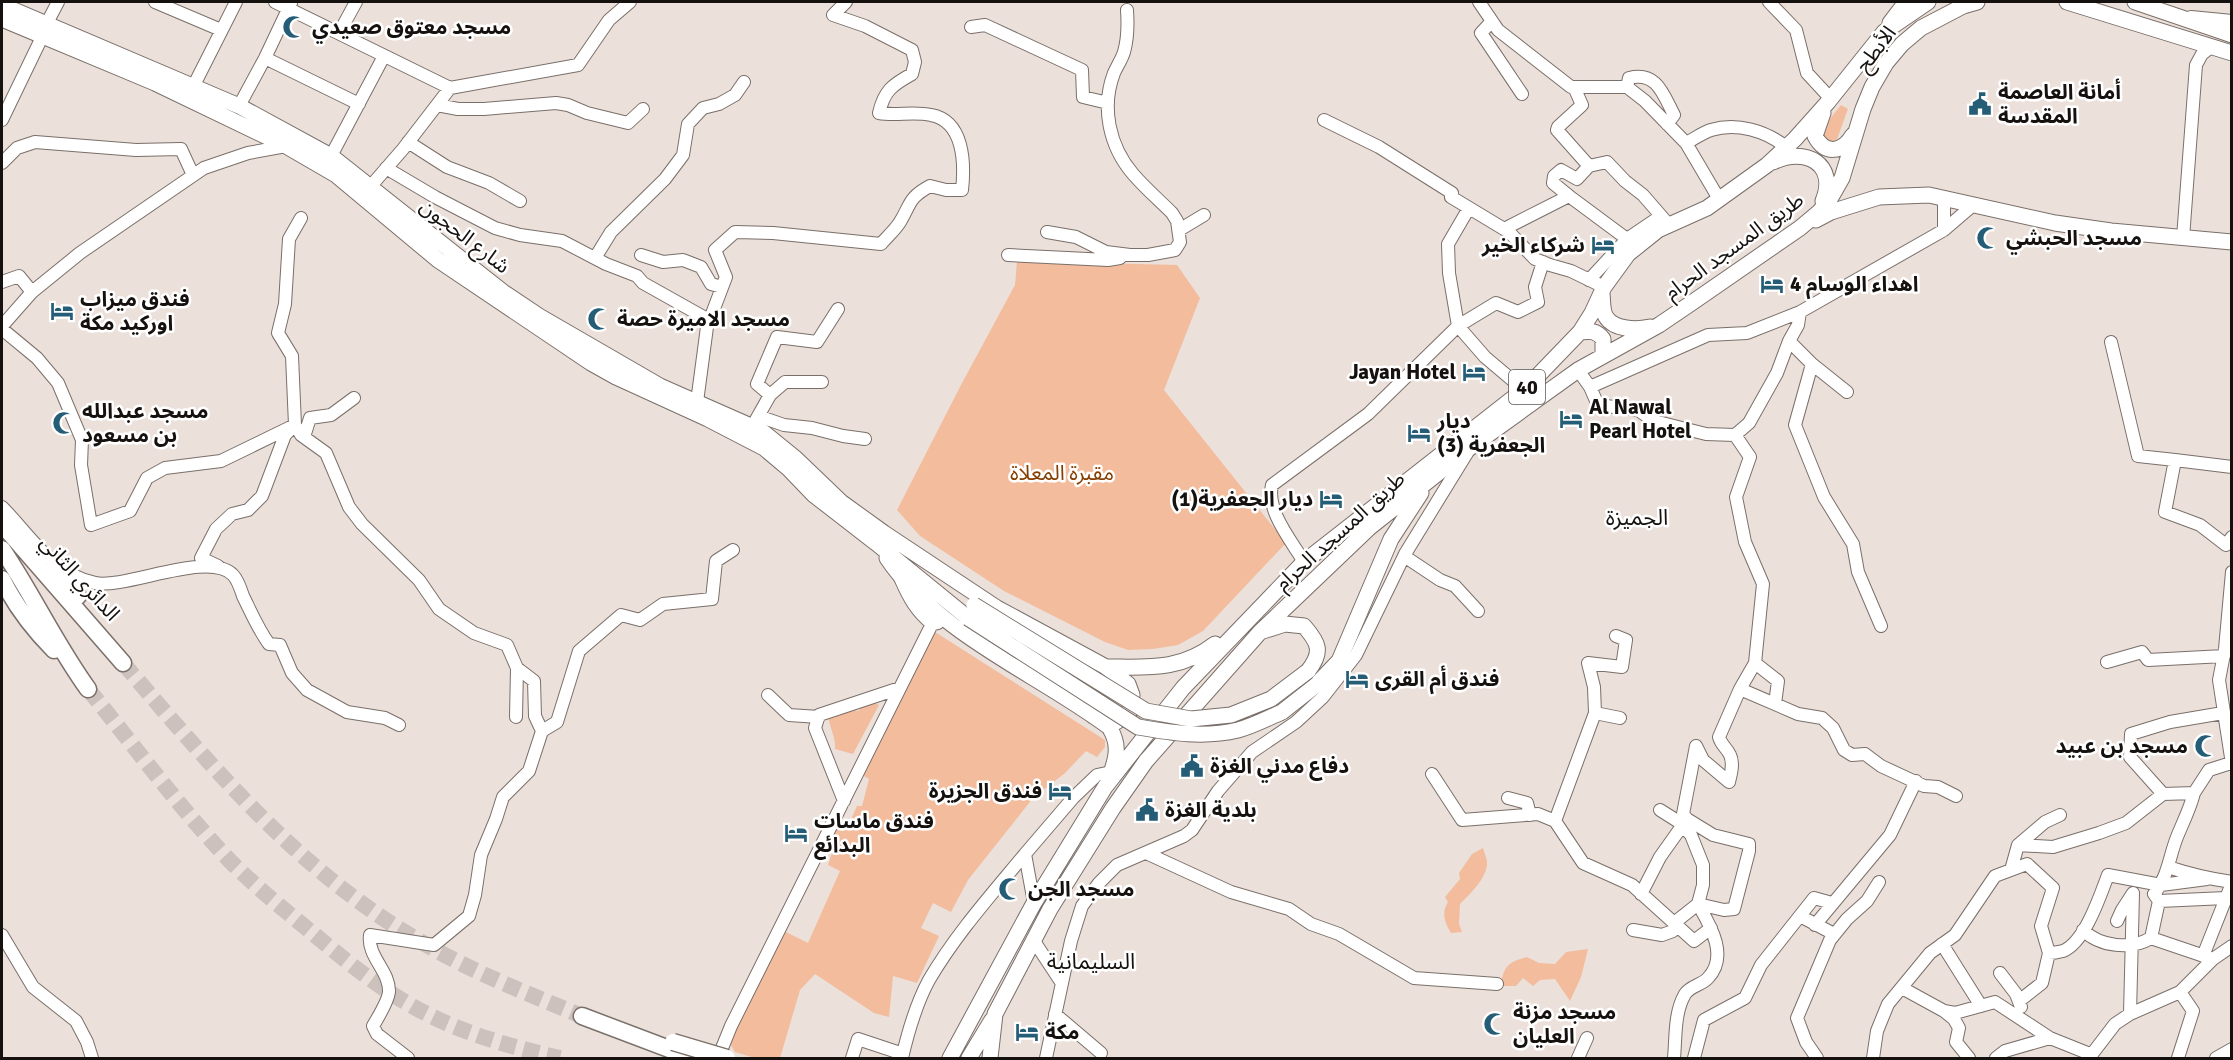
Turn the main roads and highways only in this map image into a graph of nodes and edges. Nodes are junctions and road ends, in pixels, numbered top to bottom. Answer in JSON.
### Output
{"nodes":[{"id":1,"x":1906,"y":2,"type":"edge"},
{"id":2,"x":1928,"y":2,"type":"edge"},
{"id":3,"x":1977,"y":2,"type":"edge"},
{"id":4,"x":2067,"y":2,"type":"edge"},
{"id":5,"x":2135,"y":2,"type":"edge"},
{"id":6,"x":2146,"y":4,"type":"edge"},
{"id":7,"x":2,"y":5,"type":"edge"},
{"id":8,"x":2,"y":19,"type":"edge"},
{"id":9,"x":45,"y":29,"type":"junction"},
{"id":10,"x":1884,"y":32,"type":"junction"},
{"id":11,"x":2232,"y":35,"type":"edge"},
{"id":12,"x":2232,"y":53,"type":"edge"},
{"id":13,"x":1830,"y":101,"type":"junction"},
{"id":14,"x":1857,"y":128,"type":"junction"},
{"id":15,"x":1786,"y":147,"type":"joint"},
{"id":16,"x":1849,"y":157,"type":"joint"},
{"id":17,"x":1767,"y":165,"type":"junction"},
{"id":18,"x":1819,"y":213,"type":"junction"},
{"id":19,"x":1800,"y":228,"type":"junction"},
{"id":20,"x":2232,"y":242,"type":"edge"},
{"id":21,"x":1603,"y":291,"type":"junction"},
{"id":22,"x":1659,"y":325,"type":"junction"},
{"id":23,"x":1580,"y":332,"type":"junction"},
{"id":24,"x":1603,"y":355,"type":"junction"},
{"id":25,"x":1431,"y":479,"type":"junction"},
{"id":26,"x":2,"y":524,"type":"edge"},
{"id":27,"x":880,"y":538,"type":"junction"},
{"id":28,"x":2,"y":549,"type":"edge"},
{"id":29,"x":56,"y":566,"type":"road end"},
{"id":30,"x":3,"y":584,"type":"edge"},
{"id":31,"x":971,"y":612,"type":"junction"},
{"id":32,"x":1249,"y":617,"type":"junction"},
{"id":33,"x":1260,"y":632,"type":"junction"},
{"id":34,"x":105,"y":640,"type":"junction"},
{"id":35,"x":123,"y":663,"type":"tunnel mouth"},
{"id":36,"x":71,"y":665,"type":"junction"},
{"id":37,"x":1106,"y":667,"type":"junction"},
{"id":38,"x":88,"y":689,"type":"tunnel mouth"},
{"id":39,"x":1093,"y":716,"type":"junction"},
{"id":40,"x":1108,"y":780,"type":"junction"},
{"id":41,"x":995,"y":1014,"type":"junction"},
{"id":42,"x":582,"y":1016,"type":"tunnel mouth"},
{"id":43,"x":671,"y":1046,"type":"junction"},
{"id":44,"x":693,"y":1059,"type":"edge"},
{"id":45,"x":727,"y":1059,"type":"edge"},
{"id":46,"x":950,"y":1059,"type":"edge"},
{"id":47,"x":969,"y":1059,"type":"edge"},
{"id":48,"x":990,"y":1059,"type":"edge"}],
"edges":[{"from":1,"to":10,"type":"main road"},
{"from":2,"to":10,"type":"main road","name":"الأبطح","number":"40"},
{"from":3,"to":14,"type":"main road","name":"الأبطح"},
{"from":4,"to":12,"type":"main road"},
{"from":5,"to":6,"type":"main road"},
{"from":6,"to":11,"type":"main road"},
{"from":7,"to":9,"type":"main road","name":"شارع الحجون"},
{"from":8,"to":9,"type":"main road","name":"شارع الحجون"},
{"from":9,"to":27,"type":"main road","name":"شارع الحجون"},
{"from":9,"to":27,"type":"main road","name":"شارع الحجون"},
{"from":10,"to":13,"type":"main road","name":"الأبطح","number":"40"},
{"from":13,"to":14,"type":"main road"},
{"from":13,"to":15,"type":"main road","name":"الأبطح","number":"40"},
{"from":14,"to":16,"type":"main road","name":"الأبطح"},
{"from":15,"to":17,"type":"main road","name":"طريق المسجد الحرام","number":"40"},
{"from":16,"to":18,"type":"main road","name":"طريق المسجد الحرام"},
{"from":17,"to":18,"type":"main road"},
{"from":17,"to":21,"type":"main road","name":"طريق المسجد الحرام","number":"40"},
{"from":18,"to":19,"type":"main road","name":"طريق المسجد الحرام"},
{"from":19,"to":20,"type":"main road"},
{"from":19,"to":22,"type":"main road","name":"طريق المسجد الحرام"},
{"from":21,"to":22,"type":"main road"},
{"from":21,"to":23,"type":"main road","name":"طريق المسجد الحرام","number":"40"},
{"from":22,"to":24,"type":"main road","name":"طريق المسجد الحرام"},
{"from":23,"to":24,"type":"main road"},
{"from":23,"to":32,"type":"main road","name":"طريق المسجد الحرام","number":"40"},
{"from":24,"to":25,"type":"main road","name":"طريق المسجد الحرام"},
{"from":25,"to":31,"type":"main road","bridge":true},
{"from":25,"to":33,"type":"main road","name":"طريق المسجد الحرام"},
{"from":26,"to":34,"type":"highway","name":"الدائري الثاني"},
{"from":27,"to":31,"type":"main road"},
{"from":27,"to":37,"type":"main road"},
{"from":27,"to":39,"type":"main road"},
{"from":28,"to":36,"type":"highway","name":"الدائري الثاني"},
{"from":29,"to":34,"type":"highway"},
{"from":30,"to":36,"type":"highway"},
{"from":31,"to":33,"type":"main road","bridge":true},
{"from":32,"to":37,"type":"main road"},
{"from":32,"to":40,"type":"main road","name":"طريق المسجد الحرام","number":"40"},
{"from":33,"to":41,"type":"main road","name":"طريق المسجد الحرام"},
{"from":34,"to":35,"type":"highway","name":"الدائري الثاني"},
{"from":36,"to":38,"type":"highway","name":"الدائري الثاني"},
{"from":37,"to":39,"type":"main road"},
{"from":39,"to":40,"type":"main road"},
{"from":40,"to":46,"type":"main road","name":"طريق المسجد الحرام","number":"40"},
{"from":41,"to":47,"type":"main road"},
{"from":41,"to":48,"type":"main road","name":"طريق المسجد الحرام"},
{"from":42,"to":43,"type":"highway"},
{"from":43,"to":44,"type":"highway"},
{"from":43,"to":45,"type":"highway","bridge":true}]}
